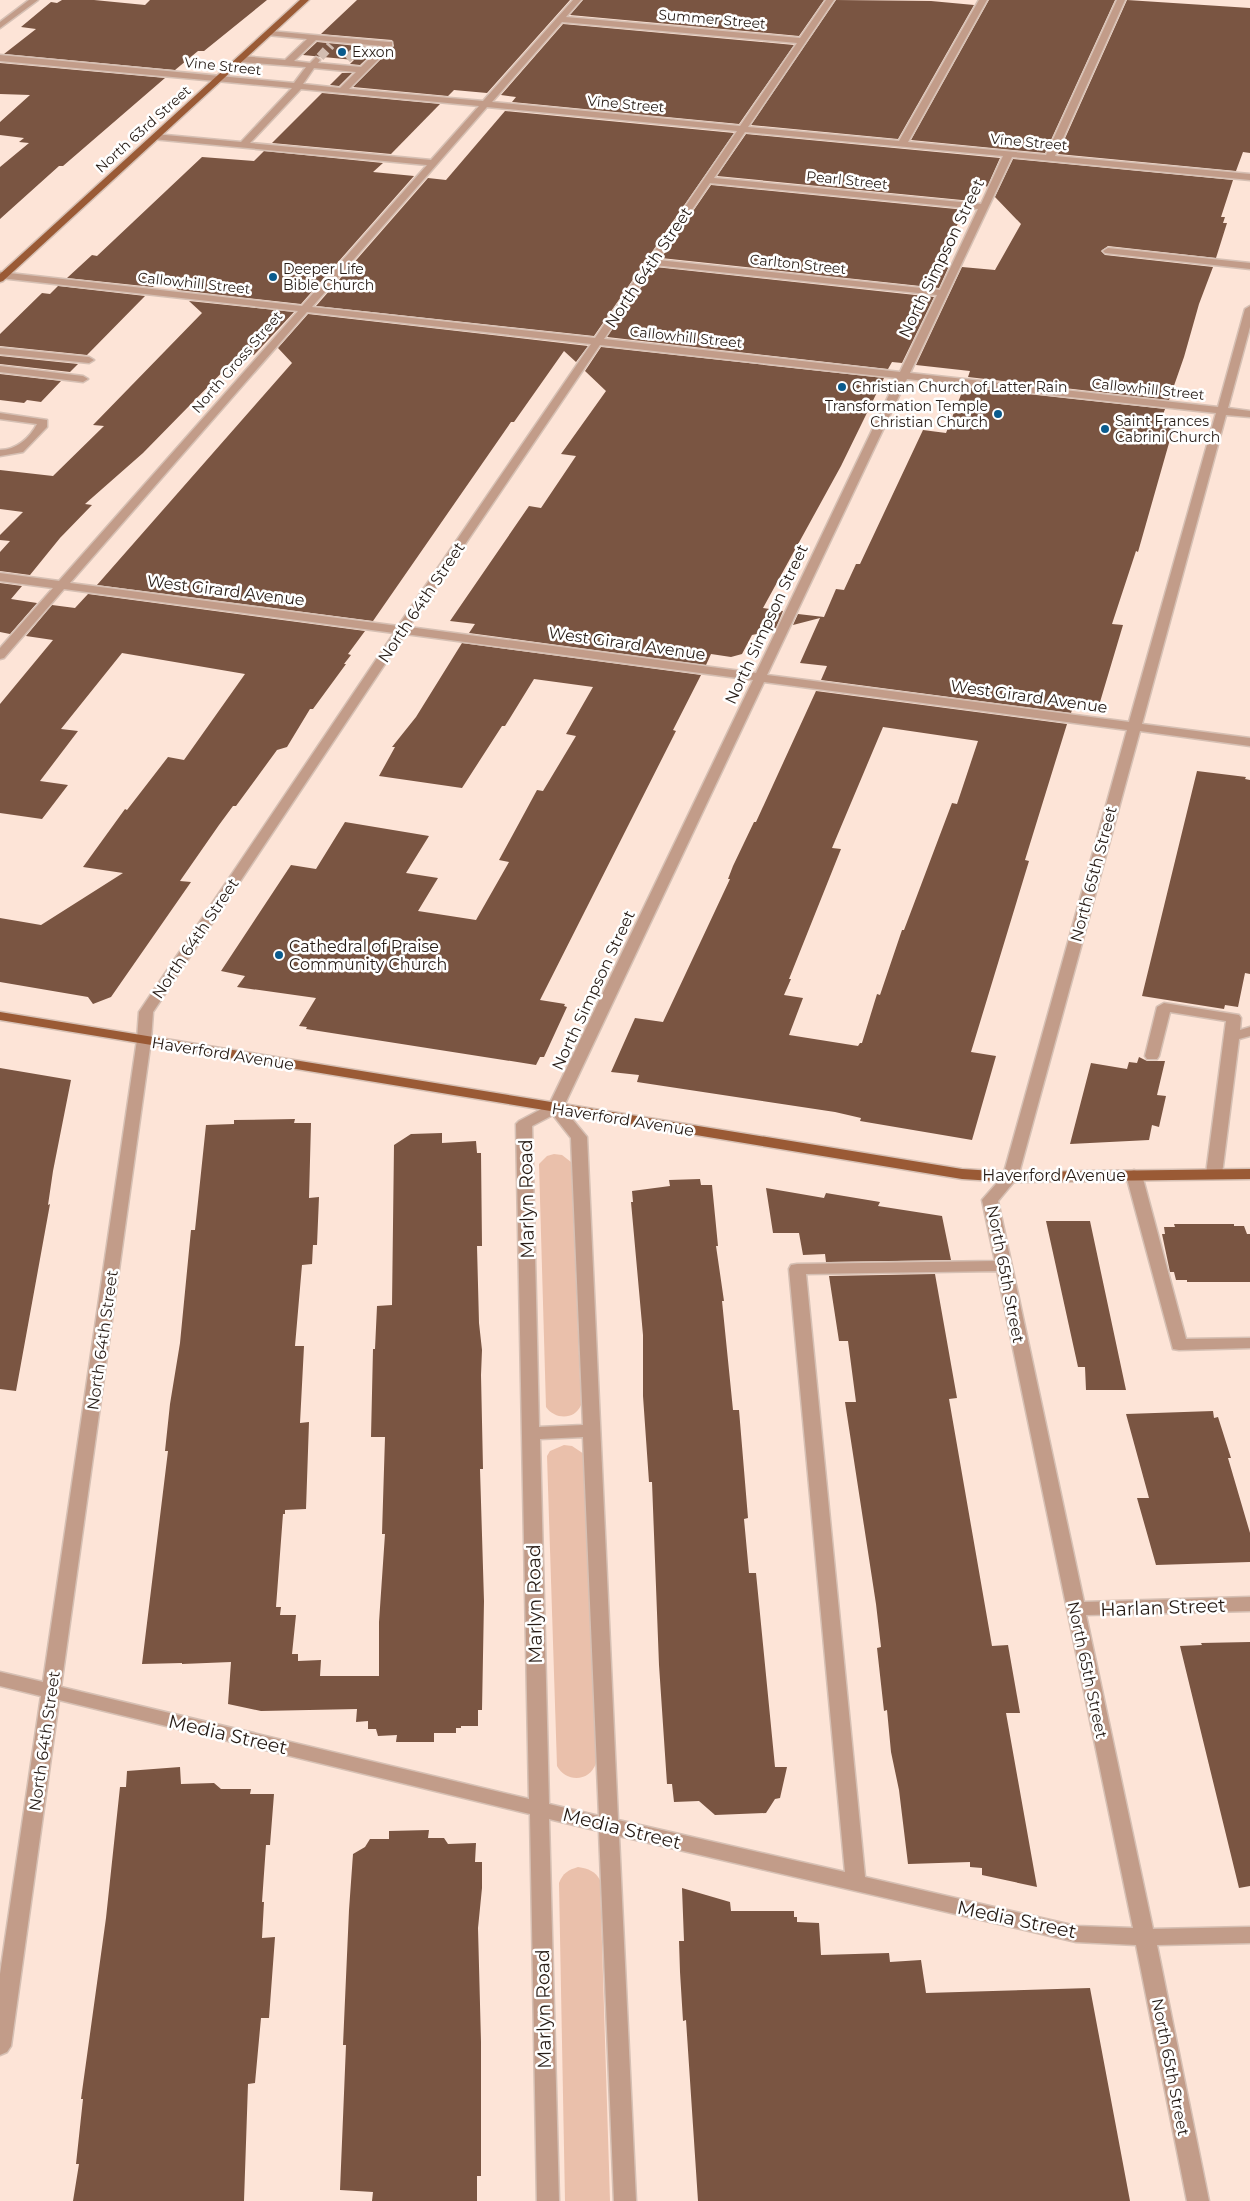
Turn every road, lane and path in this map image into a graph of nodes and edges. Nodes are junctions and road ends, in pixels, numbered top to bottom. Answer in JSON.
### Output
{"nodes":[{"id":1,"x":34,"y":0,"type":"edge"},
{"id":2,"x":306,"y":0,"type":"edge"},
{"id":3,"x":577,"y":0,"type":"edge"},
{"id":4,"x":830,"y":0,"type":"edge"},
{"id":5,"x":983,"y":0,"type":"edge"},
{"id":6,"x":1121,"y":0,"type":"edge"},
{"id":7,"x":559,"y":19,"type":"junction"},
{"id":8,"x":0,"y":26,"type":"edge"},
{"id":9,"x":270,"y":33,"type":"junction"},
{"id":10,"x":314,"y":37,"type":"junction"},
{"id":11,"x":802,"y":41,"type":"junction"},
{"id":12,"x":320,"y":57,"type":"tunnel mouth"},
{"id":13,"x":0,"y":58,"type":"edge"},
{"id":14,"x":241,"y":59,"type":"junction"},
{"id":15,"x":347,"y":59,"type":"tunnel mouth"},
{"id":16,"x":287,"y":63,"type":"junction"},
{"id":17,"x":311,"y":65,"type":"junction"},
{"id":18,"x":339,"y":68,"type":"junction"},
{"id":19,"x":363,"y":70,"type":"junction"},
{"id":20,"x":218,"y":79,"type":"junction"},
{"id":21,"x":298,"y":87,"type":"junction"},
{"id":22,"x":342,"y":91,"type":"junction"},
{"id":23,"x":484,"y":104,"type":"junction"},
{"id":24,"x":743,"y":129,"type":"junction"},
{"id":25,"x":155,"y":137,"type":"junction"},
{"id":26,"x":902,"y":144,"type":"junction"},
{"id":27,"x":242,"y":146,"type":"junction"},
{"id":28,"x":1009,"y":154,"type":"junction"},
{"id":29,"x":1050,"y":158,"type":"junction"},
{"id":30,"x":432,"y":163,"type":"junction"},
{"id":31,"x":1250,"y":177,"type":"edge"},
{"id":32,"x":707,"y":180,"type":"junction"},
{"id":33,"x":984,"y":207,"type":"junction"},
{"id":34,"x":1108,"y":251,"type":"dead end"},
{"id":35,"x":652,"y":262,"type":"junction"},
{"id":36,"x":1250,"y":266,"type":"edge"},
{"id":37,"x":1,"y":276,"type":"edge"},
{"id":38,"x":943,"y":292,"type":"junction"},
{"id":39,"x":304,"y":309,"type":"junction"},
{"id":40,"x":1250,"y":309,"type":"edge"},
{"id":41,"x":597,"y":342,"type":"junction"},
{"id":42,"x":0,"y":350,"type":"edge"},
{"id":43,"x":89,"y":360,"type":"dead end"},
{"id":44,"x":0,"y":369,"type":"edge"},
{"id":45,"x":903,"y":375,"type":"junction"},
{"id":46,"x":83,"y":378,"type":"dead end"},
{"id":47,"x":1222,"y":410,"type":"junction"},
{"id":48,"x":1250,"y":414,"type":"edge"},
{"id":49,"x":0,"y":416,"type":"edge"},
{"id":50,"x":0,"y":453,"type":"edge"},
{"id":51,"x":0,"y":577,"type":"edge"},
{"id":52,"x":62,"y":584,"type":"junction"},
{"id":53,"x":402,"y":629,"type":"junction"},
{"id":54,"x":0,"y":655,"type":"edge"},
{"id":55,"x":759,"y":677,"type":"junction"},
{"id":56,"x":1134,"y":727,"type":"junction"},
{"id":57,"x":1250,"y":742,"type":"edge"},
{"id":58,"x":0,"y":1016,"type":"edge"},
{"id":59,"x":1250,"y":1032,"type":"edge"},
{"id":60,"x":1231,"y":1037,"type":"junction"},
{"id":61,"x":144,"y":1040,"type":"junction"},
{"id":62,"x":1152,"y":1056,"type":"dead end"},
{"id":63,"x":555,"y":1108,"type":"junction"},
{"id":64,"x":1214,"y":1174,"type":"junction"},
{"id":65,"x":1250,"y":1174,"type":"edge"},
{"id":66,"x":1134,"y":1175,"type":"junction"},
{"id":67,"x":1010,"y":1178,"type":"junction"},
{"id":68,"x":1004,"y":1266,"type":"junction"},
{"id":69,"x":1250,"y":1343,"type":"edge"},
{"id":70,"x":592,"y":1431,"type":"junction"},
{"id":71,"x":530,"y":1433,"type":"junction"},
{"id":72,"x":1250,"y":1604,"type":"edge"},
{"id":73,"x":1075,"y":1609,"type":"junction"},
{"id":74,"x":0,"y":1679,"type":"edge"},
{"id":75,"x":52,"y":1692,"type":"junction"},
{"id":76,"x":538,"y":1808,"type":"junction"},
{"id":77,"x":610,"y":1826,"type":"junction"},
{"id":78,"x":856,"y":1883,"type":"junction"},
{"id":79,"x":1250,"y":1935,"type":"edge"},
{"id":80,"x":1145,"y":1937,"type":"junction"},
{"id":81,"x":0,"y":2046,"type":"edge"},
{"id":82,"x":548,"y":2201,"type":"edge"},
{"id":83,"x":625,"y":2201,"type":"edge"},
{"id":84,"x":1198,"y":2201,"type":"edge"}],
"edges":[{"from":1,"to":8,"type":"street"},
{"from":2,"to":9,"type":"main road","name":"North 63rd Street"},
{"from":3,"to":7,"type":"street","name":"North Gross Street"},
{"from":4,"to":11,"type":"street","name":"North 64th Street"},
{"from":5,"to":26,"type":"street"},
{"from":6,"to":29,"type":"street"},
{"from":7,"to":11,"type":"street","name":"Summer Street"},
{"from":7,"to":23,"type":"street","name":"North Gross Street"},
{"from":9,"to":10,"type":"street"},
{"from":9,"to":14,"type":"main road","name":"North 63rd Street"},
{"from":10,"to":16,"type":"street"},
{"from":10,"to":19,"type":"street"},
{"from":11,"to":24,"type":"street","name":"North 64th Street"},
{"from":12,"to":17,"type":"street"},
{"from":13,"to":20,"type":"street","name":"Vine Street"},
{"from":14,"to":16,"type":"street"},
{"from":14,"to":20,"type":"main road","name":"North 63rd Street"},
{"from":15,"to":18,"type":"street"},
{"from":16,"to":17,"type":"street"},
{"from":17,"to":18,"type":"street"},
{"from":17,"to":21,"type":"street"},
{"from":18,"to":19,"type":"street"},
{"from":19,"to":22,"type":"street"},
{"from":20,"to":21,"type":"street","name":"Vine Street"},
{"from":20,"to":25,"type":"main road","name":"North 63rd Street"},
{"from":21,"to":22,"type":"street","name":"Vine Street"},
{"from":21,"to":27,"type":"street"},
{"from":22,"to":23,"type":"street","name":"Vine Street"},
{"from":23,"to":24,"type":"street","name":"Vine Street"},
{"from":23,"to":30,"type":"street","name":"North Gross Street"},
{"from":24,"to":26,"type":"street","name":"Vine Street"},
{"from":24,"to":32,"type":"street","name":"North 64th Street"},
{"from":25,"to":27,"type":"street"},
{"from":25,"to":37,"type":"main road","name":"North 63rd Street"},
{"from":26,"to":28,"type":"street","name":"Vine Street"},
{"from":27,"to":30,"type":"street"},
{"from":28,"to":29,"type":"street","name":"Vine Street"},
{"from":28,"to":33,"type":"street","name":"North Simpson Street"},
{"from":29,"to":31,"type":"street","name":"Vine Street"},
{"from":30,"to":39,"type":"street","name":"North Gross Street"},
{"from":32,"to":33,"type":"street","name":"Pearl Street"},
{"from":32,"to":35,"type":"street","name":"North 64th Street"},
{"from":33,"to":38,"type":"street","name":"North Simpson Street"},
{"from":34,"to":36,"type":"street"},
{"from":35,"to":38,"type":"street","name":"Carlton Street"},
{"from":35,"to":41,"type":"street","name":"North 64th Street"},
{"from":37,"to":39,"type":"street","name":"Callowhill Street"},
{"from":38,"to":45,"type":"street","name":"North Simpson Street"},
{"from":39,"to":41,"type":"street","name":"Callowhill Street"},
{"from":39,"to":52,"type":"street","name":"North Gross Street"},
{"from":40,"to":47,"type":"street","name":"North 65th Street"},
{"from":41,"to":45,"type":"street","name":"Callowhill Street"},
{"from":41,"to":53,"type":"street","name":"North 64th Street"},
{"from":42,"to":43,"type":"street"},
{"from":44,"to":46,"type":"street"},
{"from":45,"to":47,"type":"street","name":"Callowhill Street"},
{"from":45,"to":55,"type":"street","name":"North Simpson Street"},
{"from":47,"to":48,"type":"street","name":"Callowhill Street"},
{"from":47,"to":56,"type":"street","name":"North 65th Street"},
{"from":49,"to":50,"type":"street"},
{"from":51,"to":52,"type":"street","name":"West Girard Avenue"},
{"from":52,"to":53,"type":"street","name":"West Girard Avenue"},
{"from":52,"to":54,"type":"street","name":"North Gross Street"},
{"from":53,"to":55,"type":"street","name":"West Girard Avenue"},
{"from":53,"to":61,"type":"street","name":"North 64th Street"},
{"from":55,"to":56,"type":"street","name":"West Girard Avenue"},
{"from":55,"to":63,"type":"street","name":"North Simpson Street"},
{"from":56,"to":57,"type":"street","name":"West Girard Avenue"},
{"from":56,"to":67,"type":"street","name":"North 65th Street"},
{"from":58,"to":61,"type":"main road","name":"Haverford Avenue"},
{"from":59,"to":60,"type":"street"},
{"from":60,"to":62,"type":"street"},
{"from":60,"to":64,"type":"street"},
{"from":61,"to":63,"type":"main road","name":"Haverford Avenue"},
{"from":61,"to":75,"type":"street","name":"North 64th Street"},
{"from":63,"to":67,"type":"main road","name":"Haverford Avenue"},
{"from":63,"to":70,"type":"street"},
{"from":63,"to":71,"type":"street","name":"Marlyn Road"},
{"from":64,"to":65,"type":"main road","name":"Haverford Avenue"},
{"from":64,"to":66,"type":"main road","name":"Haverford Avenue"},
{"from":66,"to":67,"type":"main road","name":"Haverford Avenue"},
{"from":66,"to":69,"type":"street"},
{"from":67,"to":68,"type":"street","name":"North 65th Street"},
{"from":68,"to":73,"type":"street","name":"North 65th Street"},
{"from":68,"to":78,"type":"street"},
{"from":70,"to":71,"type":"street"},
{"from":70,"to":77,"type":"street"},
{"from":71,"to":76,"type":"street","name":"Marlyn Road"},
{"from":72,"to":73,"type":"street","name":"Harlan Street"},
{"from":73,"to":80,"type":"street","name":"North 65th Street"},
{"from":74,"to":75,"type":"street","name":"Media Street"},
{"from":75,"to":76,"type":"street","name":"Media Street"},
{"from":75,"to":81,"type":"street","name":"North 64th Street"},
{"from":76,"to":77,"type":"street","name":"Media Street"},
{"from":76,"to":82,"type":"street","name":"Marlyn Road"},
{"from":77,"to":78,"type":"street","name":"Media Street"},
{"from":77,"to":83,"type":"street"},
{"from":78,"to":80,"type":"street","name":"Media Street"},
{"from":79,"to":80,"type":"street","name":"Media Street"},
{"from":80,"to":84,"type":"street","name":"North 65th Street"}]}
